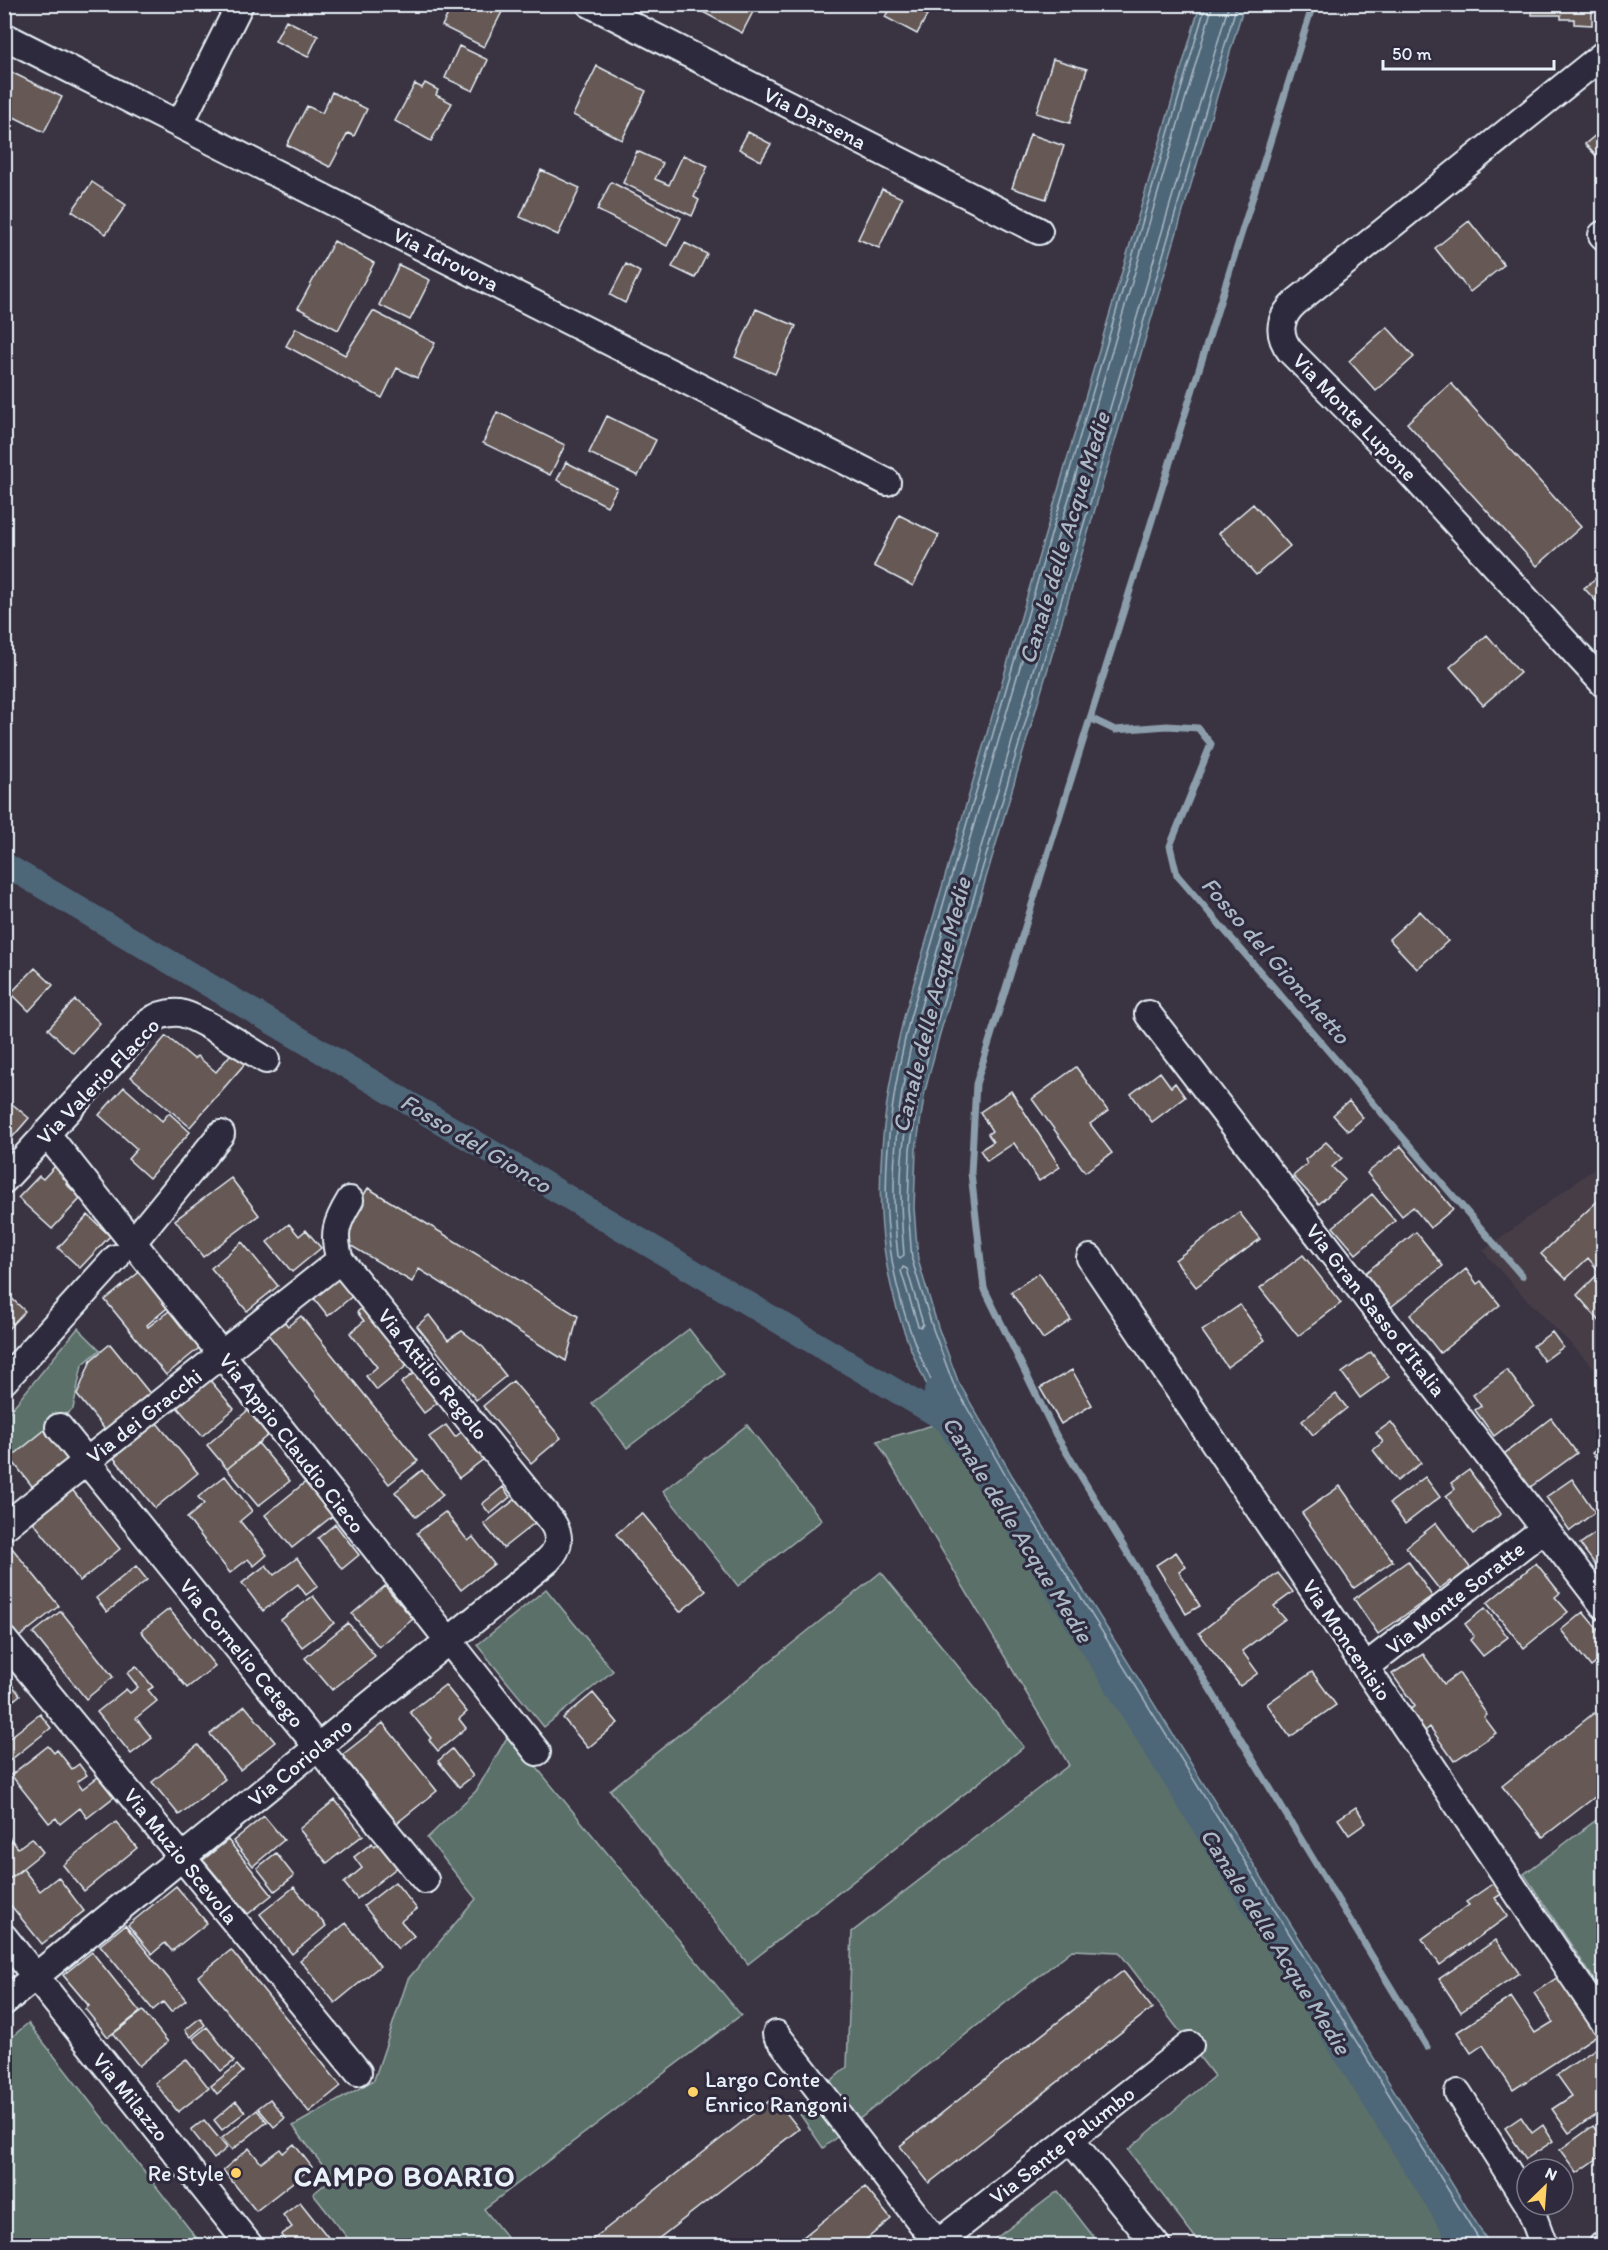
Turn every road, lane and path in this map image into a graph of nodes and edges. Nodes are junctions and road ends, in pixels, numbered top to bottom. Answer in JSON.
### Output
{"nodes":[{"id":1,"x":240,"y":4,"type":"edge"},
{"id":2,"x":590,"y":4,"type":"edge"},
{"id":3,"x":4,"y":36,"type":"edge"},
{"id":4,"x":1604,"y":54,"type":"edge"},
{"id":5,"x":180,"y":124,"type":"junction"},
{"id":6,"x":1039,"y":231,"type":"dead end"},
{"id":7,"x":887,"y":482,"type":"dead end"},
{"id":8,"x":1604,"y":684,"type":"edge"},
{"id":9,"x":1148,"y":1014,"type":"dead end"},
{"id":10,"x":266,"y":1060,"type":"dead end"},
{"id":11,"x":46,"y":1133,"type":"junction"},
{"id":12,"x":221,"y":1134,"type":"dead end"},
{"id":13,"x":4,"y":1180,"type":"edge"},
{"id":14,"x":350,"y":1200,"type":"dead end"},
{"id":15,"x":124,"y":1250,"type":"junction"},
{"id":16,"x":1090,"y":1258,"type":"dead end"},
{"id":17,"x":340,"y":1260,"type":"junction"},
{"id":18,"x":221,"y":1354,"type":"junction"},
{"id":19,"x":4,"y":1382,"type":"edge"},
{"id":20,"x":59,"y":1427,"type":"dead end"},
{"id":21,"x":87,"y":1461,"type":"junction"},
{"id":22,"x":4,"y":1527,"type":"edge"},
{"id":23,"x":1544,"y":1529,"type":"junction"},
{"id":24,"x":559,"y":1542,"type":"joint"},
{"id":25,"x":1604,"y":1606,"type":"edge"},
{"id":26,"x":4,"y":1640,"type":"edge"},
{"id":27,"x":449,"y":1641,"type":"junction"},
{"id":28,"x":1365,"y":1667,"type":"junction"},
{"id":29,"x":318,"y":1747,"type":"junction"},
{"id":30,"x":537,"y":1752,"type":"dead end"},
{"id":31,"x":183,"y":1858,"type":"junction"},
{"id":32,"x":425,"y":1880,"type":"dead end"},
{"id":33,"x":4,"y":1937,"type":"edge"},
{"id":34,"x":36,"y":1977,"type":"junction"},
{"id":35,"x":4,"y":2002,"type":"edge"},
{"id":36,"x":1601,"y":2011,"type":"edge"},
{"id":37,"x":776,"y":2034,"type":"dead end"},
{"id":38,"x":1190,"y":2045,"type":"dead end"},
{"id":39,"x":358,"y":2072,"type":"dead end"},
{"id":40,"x":1458,"y":2093,"type":"dead end"},
{"id":41,"x":1070,"y":2139,"type":"junction"},
{"id":42,"x":1515,"y":2183,"type":"edge"},
{"id":43,"x":1533,"y":2217,"type":"edge"},
{"id":44,"x":936,"y":2244,"type":"edge"},
{"id":45,"x":250,"y":2246,"type":"edge"},
{"id":46,"x":1157,"y":2246,"type":"edge"},
{"id":47,"x":1544,"y":2246,"type":"edge"}],
"edges":[{"from":1,"to":5,"type":"street"},
{"from":2,"to":6,"type":"street","name":"Via Darsena"},
{"from":3,"to":5,"type":"street","name":"Via Idrovora"},
{"from":4,"to":8,"type":"street","name":"Via Monte Lupone"},
{"from":5,"to":7,"type":"street","name":"Via Idrovora"},
{"from":9,"to":23,"type":"street","name":"Via Gran Sasso d'Italia"},
{"from":10,"to":11,"type":"street","name":"Via Valerio Flacco"},
{"from":11,"to":13,"type":"street","name":"Via Valerio Flacco"},
{"from":11,"to":15,"type":"street","name":"Via Appio Claudio Cieco"},
{"from":12,"to":15,"type":"street"},
{"from":14,"to":17,"type":"street"},
{"from":15,"to":18,"type":"street","name":"Via Appio Claudio Cieco"},
{"from":15,"to":19,"type":"street"},
{"from":16,"to":28,"type":"street","name":"Via Moncenisio"},
{"from":17,"to":18,"type":"street","name":"Via dei Gracchi"},
{"from":17,"to":24,"type":"street","name":"Via Attilio Regolo"},
{"from":18,"to":21,"type":"street","name":"Via dei Gracchi"},
{"from":18,"to":27,"type":"street","name":"Via Appio Claudio Cieco"},
{"from":20,"to":21,"type":"street","name":"Via Cornelio Cetego"},
{"from":21,"to":22,"type":"street","name":"Via dei Gracchi"},
{"from":21,"to":29,"type":"street","name":"Via Cornelio Cetego"},
{"from":23,"to":25,"type":"street","name":"Via Gran Sasso d'Italia"},
{"from":23,"to":28,"type":"street","name":"Via Monte Soratte"},
{"from":24,"to":27,"type":"street","name":"Via Coriolano"},
{"from":26,"to":31,"type":"street","name":"Via Muzio Scevola"},
{"from":27,"to":29,"type":"street","name":"Via Coriolano"},
{"from":27,"to":30,"type":"street","name":"Via Appio Claudio Cieco"},
{"from":28,"to":36,"type":"street","name":"Via Moncenisio"},
{"from":29,"to":31,"type":"street","name":"Via Coriolano"},
{"from":29,"to":32,"type":"street","name":"Via Cornelio Cetego"},
{"from":31,"to":34,"type":"street","name":"Via Coriolano"},
{"from":31,"to":39,"type":"street","name":"Via Muzio Scevola"},
{"from":33,"to":34,"type":"street","name":"Via Milazzo"},
{"from":34,"to":35,"type":"street","name":"Via Coriolano"},
{"from":34,"to":45,"type":"street","name":"Via Milazzo"},
{"from":37,"to":44,"type":"street"},
{"from":38,"to":41,"type":"street","name":"Via Sante Palumbo"},
{"from":40,"to":42,"type":"street"},
{"from":41,"to":44,"type":"street","name":"Via Sante Palumbo"},
{"from":41,"to":46,"type":"street"},
{"from":43,"to":47,"type":"street"}]}
